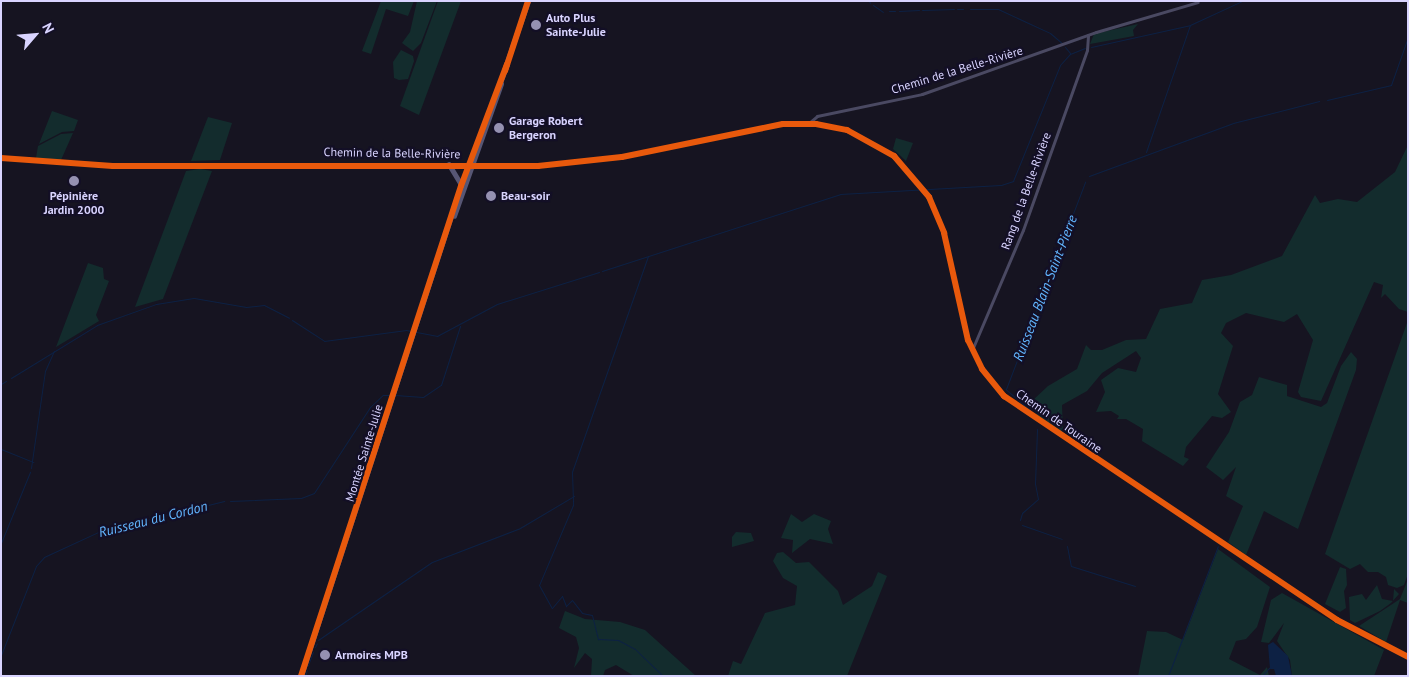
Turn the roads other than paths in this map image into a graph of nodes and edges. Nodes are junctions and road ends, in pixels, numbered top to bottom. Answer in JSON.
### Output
{"nodes":[{"id":1,"x":528,"y":1,"type":"edge"},
{"id":2,"x":1198,"y":2,"type":"dead end"},
{"id":3,"x":1088,"y":35,"type":"junction"},
{"id":4,"x":809,"y":123,"type":"junction"},
{"id":5,"x":1,"y":158,"type":"edge"},
{"id":6,"x":449,"y":164,"type":"junction"},
{"id":7,"x":471,"y":165,"type":"junction"},
{"id":8,"x":461,"y":186,"type":"junction"},
{"id":9,"x":446,"y":236,"type":"junction"},
{"id":10,"x":972,"y":351,"type":"junction"},
{"id":11,"x":1408,"y":658,"type":"edge"},
{"id":12,"x":300,"y":676,"type":"edge"}],
"edges":[{"from":1,"to":7,"type":"main road","name":"Montée Sainte-Julie"},
{"from":2,"to":3,"type":"street","name":"Chemin de la Belle-Rivière"},
{"from":3,"to":4,"type":"street","name":"Chemin de la Belle-Rivière"},
{"from":3,"to":10,"type":"street","name":"Rang de la Belle-Rivière"},
{"from":4,"to":7,"type":"street","name":"Chemin de la Belle-Rivière"},
{"from":4,"to":10,"type":"street","name":"Chemin de Touraine"},
{"from":5,"to":6,"type":"street","name":"Chemin de la Belle-Rivière"},
{"from":6,"to":7,"type":"street","name":"Chemin de la Belle-Rivière"},
{"from":6,"to":8,"type":"main road"},
{"from":7,"to":8,"type":"main road","name":"Montée Sainte-Julie"},
{"from":7,"to":9,"type":"main road","name":"Montée Sainte-Julie"},
{"from":8,"to":9,"type":"main road","name":"Montée Sainte-Julie"},
{"from":9,"to":12,"type":"main road","name":"Montée Sainte-Julie"},
{"from":10,"to":11,"type":"street","name":"Chemin de Touraine"}]}
